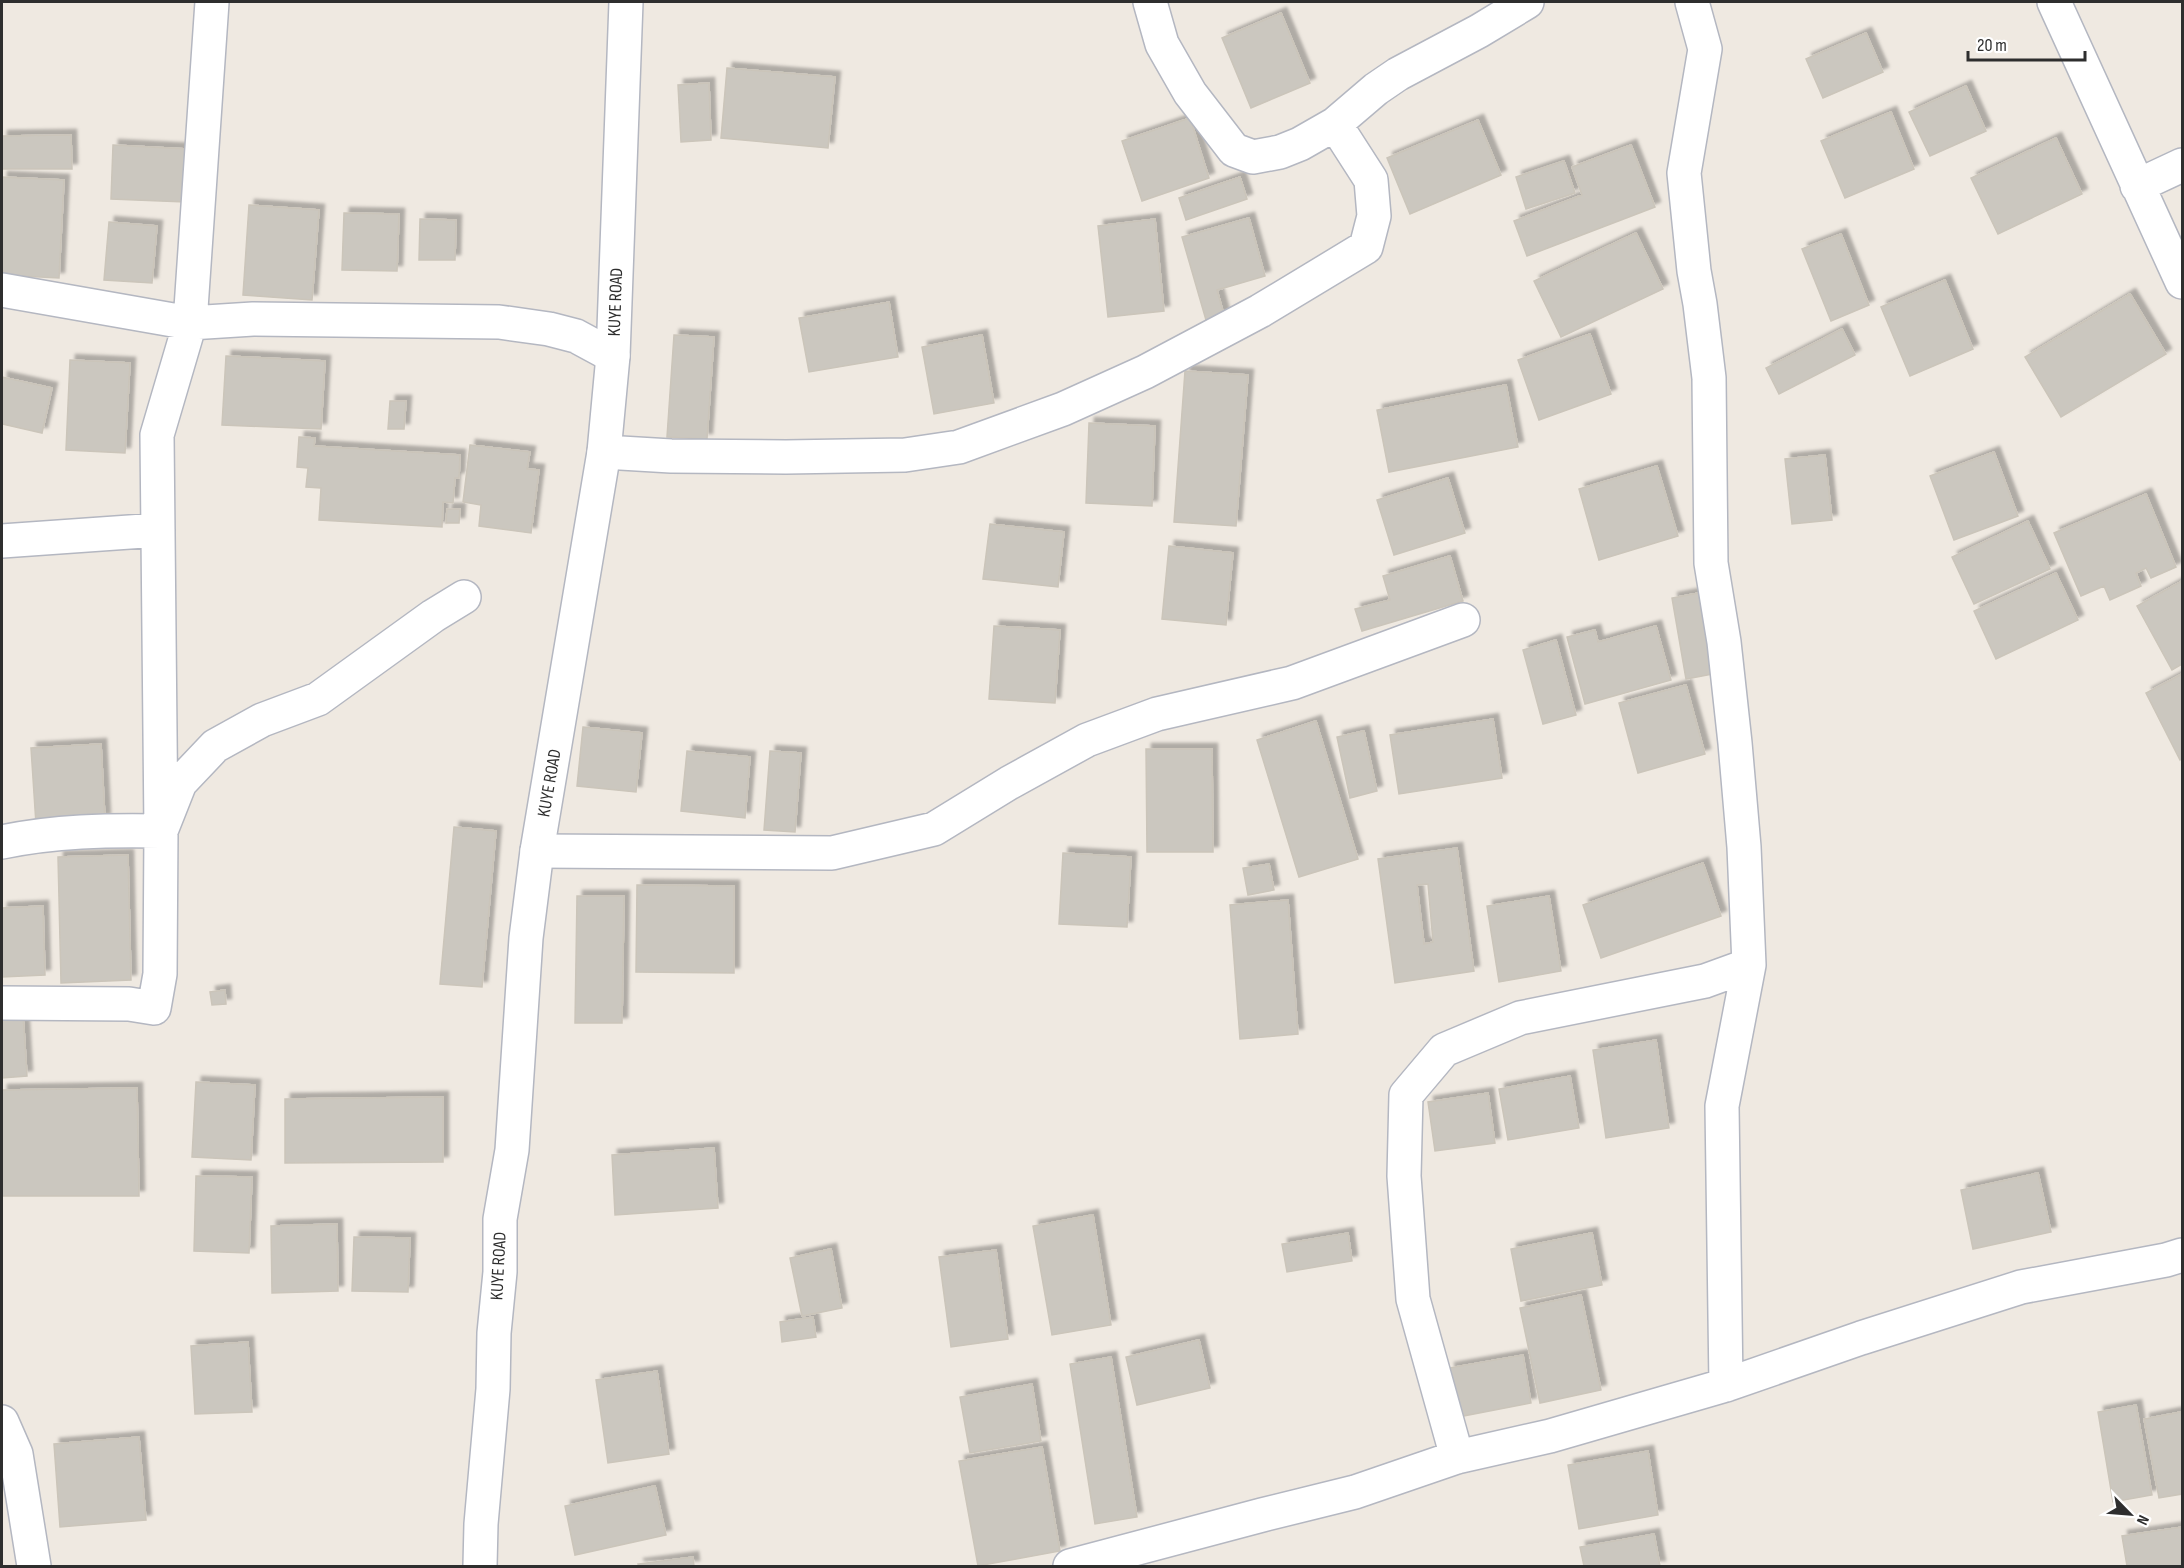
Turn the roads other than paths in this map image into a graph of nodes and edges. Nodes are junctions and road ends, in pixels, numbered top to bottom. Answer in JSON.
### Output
{"nodes":[{"id":1,"x":212,"y":2,"type":"edge"},
{"id":2,"x":626,"y":2,"type":"edge"},
{"id":3,"x":1150,"y":2,"type":"edge"},
{"id":4,"x":1527,"y":2,"type":"edge"},
{"id":5,"x":1692,"y":2,"type":"edge"},
{"id":6,"x":2054,"y":2,"type":"edge"},
{"id":7,"x":1335,"y":124,"type":"junction"},
{"id":8,"x":2182,"y":165,"type":"edge"},
{"id":9,"x":2138,"y":186,"type":"junction"},
{"id":10,"x":2182,"y":282,"type":"edge"},
{"id":11,"x":2,"y":290,"type":"edge"},
{"id":12,"x":189,"y":323,"type":"junction"},
{"id":13,"x":613,"y":356,"type":"junction"},
{"id":14,"x":604,"y":452,"type":"junction"},
{"id":15,"x":158,"y":530,"type":"junction"},
{"id":16,"x":2,"y":541,"type":"edge"},
{"id":17,"x":464,"y":597,"type":"dead end"},
{"id":18,"x":1464,"y":620,"type":"dead end"},
{"id":19,"x":161,"y":831,"type":"junction"},
{"id":20,"x":2,"y":842,"type":"edge"},
{"id":21,"x":537,"y":851,"type":"junction"},
{"id":22,"x":1749,"y":965,"type":"junction"},
{"id":23,"x":2,"y":1003,"type":"edge"},
{"id":24,"x":2182,"y":1255,"type":"edge"},
{"id":25,"x":1726,"y":1385,"type":"junction"},
{"id":26,"x":2,"y":1422,"type":"edge"},
{"id":27,"x":9,"y":1455,"type":"edge"},
{"id":28,"x":1457,"y":1457,"type":"junction"},
{"id":29,"x":34,"y":1566,"type":"edge"},
{"id":30,"x":480,"y":1566,"type":"edge"},
{"id":31,"x":1070,"y":1566,"type":"edge"}],
"edges":[{"from":1,"to":12,"type":"street"},
{"from":2,"to":13,"type":"street","name":"KUYE ROAD"},
{"from":3,"to":7,"type":"street"},
{"from":4,"to":7,"type":"street"},
{"from":5,"to":22,"type":"street"},
{"from":6,"to":9,"type":"street"},
{"from":7,"to":14,"type":"street"},
{"from":8,"to":9,"type":"street"},
{"from":9,"to":10,"type":"street"},
{"from":11,"to":12,"type":"street"},
{"from":12,"to":13,"type":"street"},
{"from":12,"to":15,"type":"street"},
{"from":13,"to":14,"type":"street","name":"KUYE ROAD"},
{"from":14,"to":21,"type":"street","name":"KUYE ROAD"},
{"from":15,"to":16,"type":"street"},
{"from":15,"to":19,"type":"street"},
{"from":17,"to":19,"type":"street"},
{"from":18,"to":21,"type":"street"},
{"from":19,"to":20,"type":"street"},
{"from":19,"to":23,"type":"street"},
{"from":21,"to":30,"type":"street","name":"KUYE ROAD"},
{"from":22,"to":25,"type":"street"},
{"from":22,"to":28,"type":"street"},
{"from":24,"to":25,"type":"street"},
{"from":25,"to":28,"type":"street"},
{"from":26,"to":27,"type":"street"},
{"from":27,"to":29,"type":"street"},
{"from":28,"to":31,"type":"street"}]}
